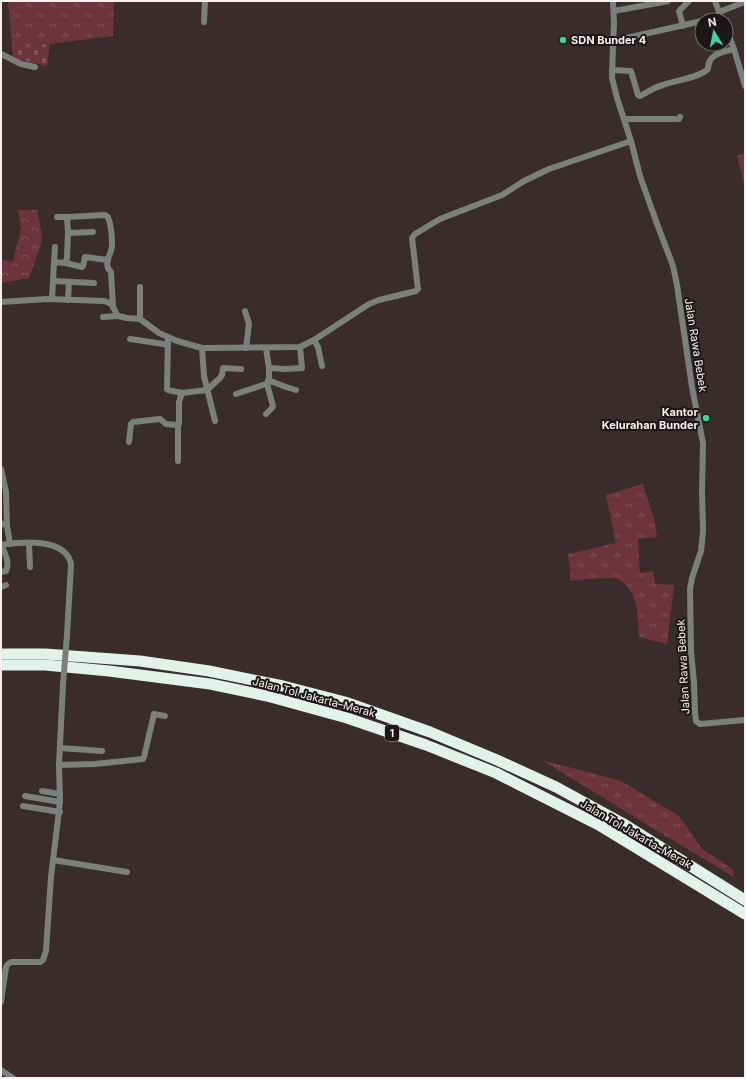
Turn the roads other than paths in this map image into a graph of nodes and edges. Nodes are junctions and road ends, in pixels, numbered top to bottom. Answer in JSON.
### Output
{"nodes":[{"id":1,"x":205,"y":1,"type":"edge"},
{"id":2,"x":613,"y":1,"type":"edge"},
{"id":3,"x":668,"y":1,"type":"edge"},
{"id":4,"x":689,"y":1,"type":"edge"},
{"id":5,"x":715,"y":1,"type":"edge"},
{"id":6,"x":745,"y":2,"type":"edge"},
{"id":7,"x":614,"y":10,"type":"junction"},
{"id":8,"x":719,"y":12,"type":"edge"},
{"id":9,"x":728,"y":12,"type":"edge"},
{"id":10,"x":204,"y":22,"type":"dead end"},
{"id":11,"x":694,"y":23,"type":"edge"},
{"id":12,"x":683,"y":26,"type":"junction"},
{"id":13,"x":613,"y":41,"type":"junction"},
{"id":14,"x":734,"y":49,"type":"edge"},
{"id":15,"x":725,"y":52,"type":"edge"},
{"id":16,"x":1,"y":54,"type":"edge"},
{"id":17,"x":35,"y":67,"type":"dead end"},
{"id":18,"x":612,"y":70,"type":"junction"},
{"id":19,"x":745,"y":83,"type":"edge"},
{"id":20,"x":680,"y":118,"type":"dead end"},
{"id":21,"x":624,"y":119,"type":"junction"},
{"id":22,"x":631,"y":141,"type":"junction"},
{"id":23,"x":67,"y":217,"type":"junction"},
{"id":24,"x":58,"y":218,"type":"dead end"},
{"id":25,"x":93,"y":232,"type":"dead end"},
{"id":26,"x":68,"y":233,"type":"junction"},
{"id":27,"x":56,"y":248,"type":"dead end"},
{"id":28,"x":108,"y":260,"type":"junction"},
{"id":29,"x":54,"y":262,"type":"junction"},
{"id":30,"x":66,"y":263,"type":"junction"},
{"id":31,"x":53,"y":281,"type":"junction"},
{"id":32,"x":69,"y":282,"type":"junction"},
{"id":33,"x":94,"y":283,"type":"dead end"},
{"id":34,"x":140,"y":287,"type":"dead end"},
{"id":35,"x":52,"y":299,"type":"junction"},
{"id":36,"x":68,"y":300,"type":"junction"},
{"id":37,"x":1,"y":302,"type":"edge"},
{"id":38,"x":113,"y":307,"type":"junction"},
{"id":39,"x":245,"y":311,"type":"dead end"},
{"id":40,"x":118,"y":316,"type":"junction"},
{"id":41,"x":103,"y":317,"type":"dead end"},
{"id":42,"x":140,"y":319,"type":"junction"},
{"id":43,"x":168,"y":337,"type":"junction"},
{"id":44,"x":130,"y":339,"type":"dead end"},
{"id":45,"x":314,"y":340,"type":"junction"},
{"id":46,"x":168,"y":345,"type":"junction"},
{"id":47,"x":300,"y":347,"type":"junction"},
{"id":48,"x":202,"y":348,"type":"junction"},
{"id":49,"x":246,"y":348,"type":"junction"},
{"id":50,"x":266,"y":348,"type":"junction"},
{"id":51,"x":322,"y":366,"type":"dead end"},
{"id":52,"x":241,"y":368,"type":"dead end"},
{"id":53,"x":269,"y":368,"type":"junction"},
{"id":54,"x":268,"y":382,"type":"junction"},
{"id":55,"x":207,"y":390,"type":"junction"},
{"id":56,"x":296,"y":390,"type":"dead end"},
{"id":57,"x":182,"y":393,"type":"junction"},
{"id":58,"x":236,"y":394,"type":"dead end"},
{"id":59,"x":266,"y":414,"type":"dead end"},
{"id":60,"x":215,"y":421,"type":"dead end"},
{"id":61,"x":178,"y":425,"type":"junction"},
{"id":62,"x":129,"y":442,"type":"dead end"},
{"id":63,"x":178,"y":461,"type":"dead end"},
{"id":64,"x":1,"y":469,"type":"edge"},
{"id":65,"x":1,"y":523,"type":"edge"},
{"id":66,"x":7,"y":526,"type":"junction"},
{"id":67,"x":28,"y":543,"type":"junction"},
{"id":68,"x":10,"y":544,"type":"junction"},
{"id":69,"x":1,"y":545,"type":"edge"},
{"id":70,"x":30,"y":567,"type":"dead end"},
{"id":71,"x":1,"y":572,"type":"edge"},
{"id":72,"x":1,"y":654,"type":"edge"},
{"id":73,"x":1,"y":665,"type":"edge"},
{"id":74,"x":165,"y":716,"type":"dead end"},
{"id":75,"x":745,"y":720,"type":"edge"},
{"id":76,"x":60,"y":748,"type":"junction"},
{"id":77,"x":102,"y":751,"type":"dead end"},
{"id":78,"x":60,"y":765,"type":"junction"},
{"id":79,"x":42,"y":791,"type":"dead end"},
{"id":80,"x":60,"y":794,"type":"junction"},
{"id":81,"x":25,"y":796,"type":"dead end"},
{"id":82,"x":60,"y":802,"type":"junction"},
{"id":83,"x":23,"y":806,"type":"dead end"},
{"id":84,"x":60,"y":812,"type":"junction"},
{"id":85,"x":53,"y":860,"type":"junction"},
{"id":86,"x":127,"y":872,"type":"dead end"},
{"id":87,"x":745,"y":900,"type":"edge"},
{"id":88,"x":745,"y":914,"type":"edge"},
{"id":89,"x":1,"y":1002,"type":"edge"},
{"id":90,"x":1,"y":1070,"type":"edge"},
{"id":91,"x":13,"y":1078,"type":"edge"}],
"edges":[{"from":1,"to":10,"type":"street"},
{"from":2,"to":7,"type":"street","name":"Jalan Rawa Bebek"},
{"from":3,"to":7,"type":"street"},
{"from":4,"to":12,"type":"street"},
{"from":5,"to":8,"type":"street"},
{"from":6,"to":9,"type":"street"},
{"from":7,"to":13,"type":"street","name":"Jalan Rawa Bebek"},
{"from":11,"to":12,"type":"street"},
{"from":12,"to":13,"type":"street"},
{"from":13,"to":18,"type":"street","name":"Jalan Rawa Bebek"},
{"from":14,"to":19,"type":"street"},
{"from":15,"to":18,"type":"street"},
{"from":16,"to":17,"type":"street"},
{"from":18,"to":21,"type":"street","name":"Jalan Rawa Bebek"},
{"from":20,"to":21,"type":"street"},
{"from":21,"to":22,"type":"street","name":"Jalan Rawa Bebek"},
{"from":22,"to":45,"type":"street"},
{"from":22,"to":75,"type":"street","name":"Jalan Rawa Bebek"},
{"from":23,"to":24,"type":"street"},
{"from":23,"to":26,"type":"street"},
{"from":23,"to":28,"type":"street"},
{"from":25,"to":26,"type":"street"},
{"from":26,"to":30,"type":"street"},
{"from":27,"to":29,"type":"street"},
{"from":28,"to":30,"type":"street"},
{"from":28,"to":38,"type":"street"},
{"from":29,"to":30,"type":"street"},
{"from":29,"to":31,"type":"street"},
{"from":31,"to":32,"type":"street"},
{"from":31,"to":35,"type":"street"},
{"from":32,"to":33,"type":"street"},
{"from":32,"to":36,"type":"street"},
{"from":34,"to":42,"type":"street"},
{"from":35,"to":36,"type":"street"},
{"from":35,"to":37,"type":"street"},
{"from":36,"to":38,"type":"street"},
{"from":38,"to":40,"type":"street"},
{"from":39,"to":49,"type":"street"},
{"from":40,"to":41,"type":"street"},
{"from":40,"to":42,"type":"street"},
{"from":42,"to":43,"type":"street"},
{"from":43,"to":46,"type":"street"},
{"from":43,"to":48,"type":"street"},
{"from":44,"to":46,"type":"street"},
{"from":45,"to":47,"type":"street"},
{"from":45,"to":51,"type":"street"},
{"from":46,"to":57,"type":"street"},
{"from":47,"to":50,"type":"street"},
{"from":47,"to":53,"type":"street"},
{"from":48,"to":49,"type":"street"},
{"from":48,"to":55,"type":"street"},
{"from":49,"to":50,"type":"street"},
{"from":50,"to":53,"type":"street"},
{"from":52,"to":55,"type":"street"},
{"from":53,"to":54,"type":"street"},
{"from":54,"to":56,"type":"street"},
{"from":54,"to":58,"type":"street"},
{"from":54,"to":59,"type":"street"},
{"from":55,"to":57,"type":"street"},
{"from":55,"to":60,"type":"street"},
{"from":57,"to":61,"type":"street"},
{"from":61,"to":62,"type":"street"},
{"from":61,"to":63,"type":"street"},
{"from":64,"to":66,"type":"street"},
{"from":65,"to":66,"type":"street"},
{"from":66,"to":68,"type":"street"},
{"from":67,"to":68,"type":"street"},
{"from":67,"to":70,"type":"street"},
{"from":67,"to":76,"type":"street","bridge":true},
{"from":68,"to":69,"type":"street"},
{"from":69,"to":71,"type":"street"},
{"from":72,"to":87,"type":"highway","name":"Jalan Tol Jakarta–Merak","number":"1"},
{"from":73,"to":88,"type":"highway","name":"Jalan Tol Jakarta–Merak","number":"1"},
{"from":74,"to":78,"type":"street"},
{"from":76,"to":77,"type":"street"},
{"from":76,"to":78,"type":"street"},
{"from":78,"to":80,"type":"street"},
{"from":79,"to":80,"type":"street"},
{"from":80,"to":82,"type":"street"},
{"from":81,"to":82,"type":"street"},
{"from":82,"to":84,"type":"street"},
{"from":83,"to":84,"type":"street"},
{"from":84,"to":85,"type":"street"},
{"from":85,"to":86,"type":"street"},
{"from":85,"to":89,"type":"street"},
{"from":90,"to":91,"type":"street"}]}
